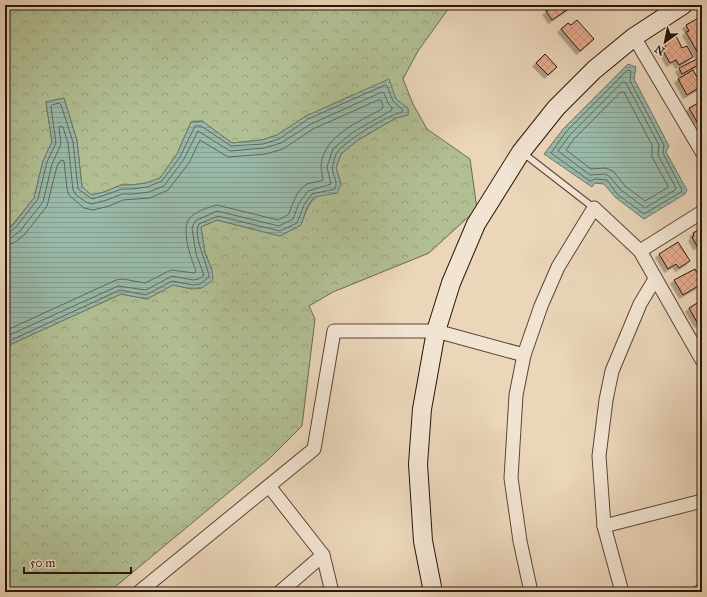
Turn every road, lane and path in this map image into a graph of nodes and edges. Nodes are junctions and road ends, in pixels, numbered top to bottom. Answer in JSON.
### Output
{"nodes":[{"id":1,"x":683,"y":5,"type":"edge"},
{"id":2,"x":634,"y":37,"type":"junction"},
{"id":3,"x":521,"y":152,"type":"junction"},
{"id":4,"x":702,"y":152,"type":"edge"},
{"id":5,"x":594,"y":208,"type":"junction"},
{"id":6,"x":702,"y":212,"type":"edge"},
{"id":7,"x":640,"y":251,"type":"junction"},
{"id":8,"x":655,"y":279,"type":"junction"},
{"id":9,"x":436,"y":331,"type":"junction"},
{"id":10,"x":524,"y":355,"type":"junction"},
{"id":11,"x":702,"y":360,"type":"edge"},
{"id":12,"x":269,"y":486,"type":"junction"},
{"id":13,"x":702,"y":501,"type":"edge"},
{"id":14,"x":604,"y":526,"type":"junction"},
{"id":15,"x":323,"y":555,"type":"junction"},
{"id":16,"x":139,"y":592,"type":"edge"},
{"id":17,"x":280,"y":592,"type":"edge"},
{"id":18,"x":332,"y":592,"type":"edge"},
{"id":19,"x":433,"y":592,"type":"edge"},
{"id":20,"x":531,"y":592,"type":"edge"},
{"id":21,"x":622,"y":592,"type":"edge"}],
"edges":[{"from":1,"to":2,"type":"street"},
{"from":2,"to":3,"type":"street"},
{"from":2,"to":4,"type":"street"},
{"from":3,"to":5,"type":"lane"},
{"from":3,"to":9,"type":"street"},
{"from":5,"to":7,"type":"street"},
{"from":5,"to":10,"type":"street"},
{"from":6,"to":7,"type":"street"},
{"from":7,"to":8,"type":"street"},
{"from":8,"to":11,"type":"street"},
{"from":8,"to":14,"type":"street"},
{"from":9,"to":10,"type":"street"},
{"from":9,"to":12,"type":"street"},
{"from":9,"to":19,"type":"street"},
{"from":10,"to":20,"type":"street"},
{"from":12,"to":15,"type":"street"},
{"from":12,"to":16,"type":"street"},
{"from":13,"to":14,"type":"street"},
{"from":14,"to":21,"type":"street"},
{"from":15,"to":17,"type":"street"},
{"from":15,"to":18,"type":"street"}]}
